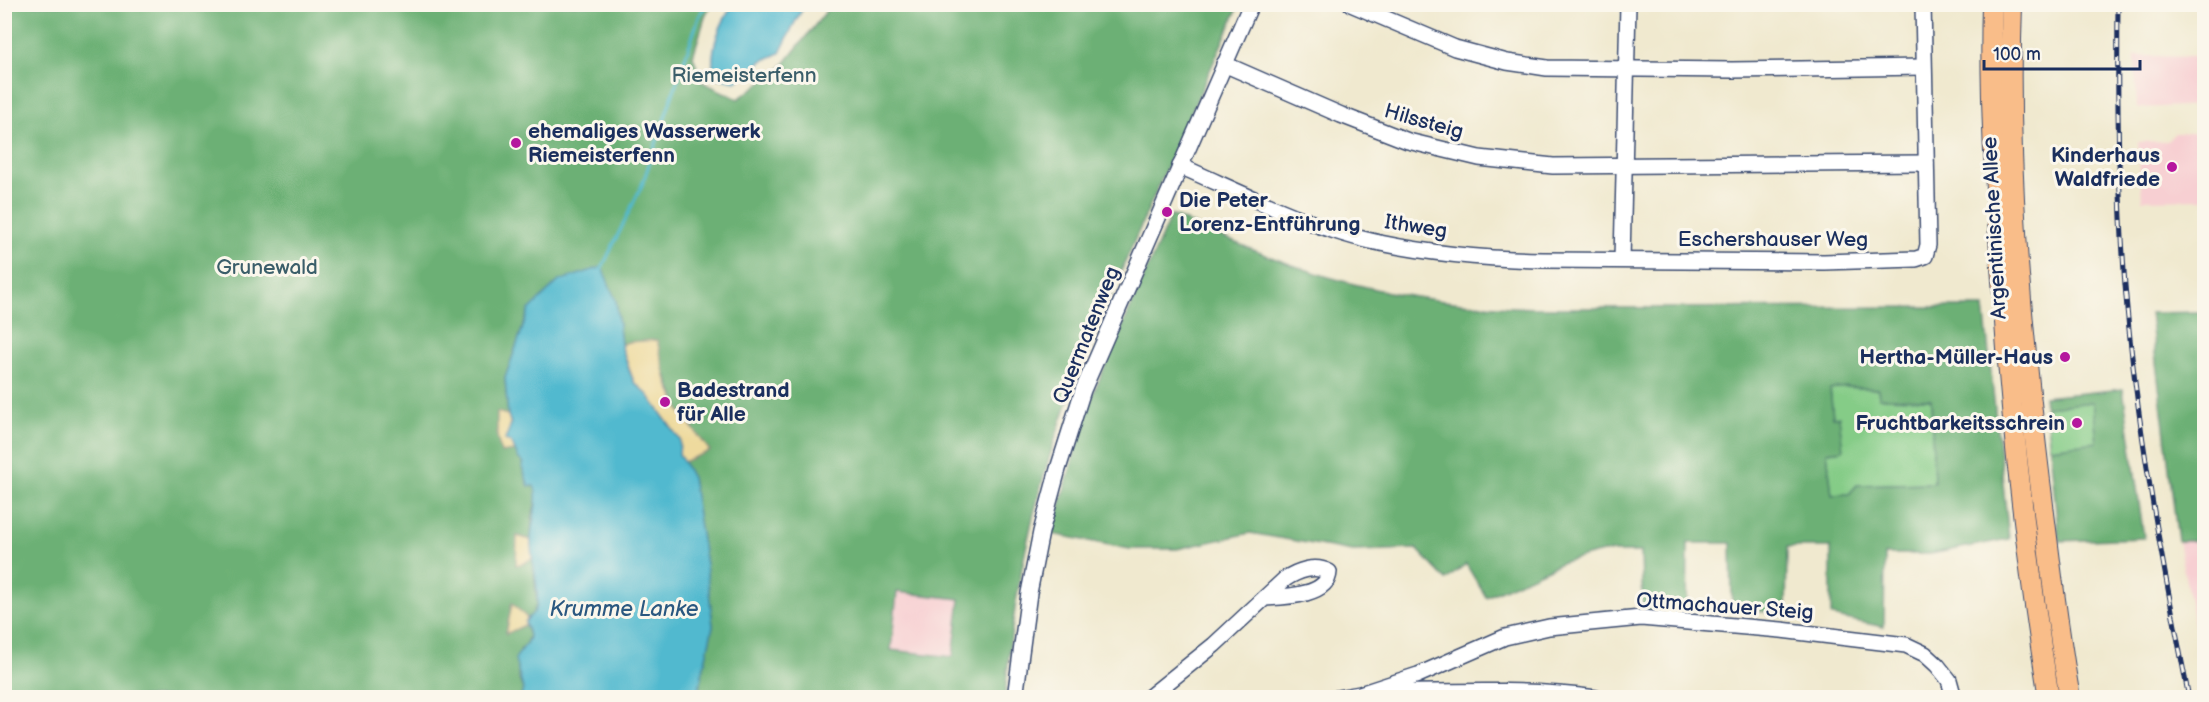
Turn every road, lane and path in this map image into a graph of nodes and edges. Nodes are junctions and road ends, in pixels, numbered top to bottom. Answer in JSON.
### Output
{"nodes":[{"id":1,"x":1251,"y":4,"type":"edge"},
{"id":2,"x":1351,"y":4,"type":"edge"},
{"id":3,"x":1628,"y":4,"type":"edge"},
{"id":4,"x":1923,"y":4,"type":"edge"},
{"id":5,"x":1992,"y":4,"type":"edge"},
{"id":6,"x":2012,"y":4,"type":"edge"},
{"id":7,"x":1224,"y":64,"type":"junction"},
{"id":8,"x":1923,"y":67,"type":"junction"},
{"id":9,"x":1626,"y":69,"type":"junction"},
{"id":10,"x":1926,"y":164,"type":"junction"},
{"id":11,"x":1624,"y":165,"type":"junction"},
{"id":12,"x":1180,"y":166,"type":"junction"},
{"id":13,"x":1622,"y":260,"type":"junction"},
{"id":14,"x":1266,"y":598,"type":"dead end"},
{"id":15,"x":1361,"y":696,"type":"edge"},
{"id":16,"x":1015,"y":698,"type":"edge"},
{"id":17,"x":1148,"y":698,"type":"edge"},
{"id":18,"x":1336,"y":698,"type":"edge"},
{"id":19,"x":1596,"y":698,"type":"edge"},
{"id":20,"x":1954,"y":698,"type":"edge"},
{"id":21,"x":2049,"y":698,"type":"edge"},
{"id":22,"x":2070,"y":698,"type":"edge"}],
"edges":[{"from":1,"to":7,"type":"street","name":"Quermatenweg"},
{"from":2,"to":9,"type":"street"},
{"from":3,"to":9,"type":"street"},
{"from":4,"to":8,"type":"street","name":"Eschershauser Weg"},
{"from":5,"to":21,"type":"main road","name":"Argentinische Allee"},
{"from":6,"to":22,"type":"main road","name":"Argentinische Allee"},
{"from":7,"to":11,"type":"street","name":"Hilssteig"},
{"from":7,"to":12,"type":"street","name":"Quermatenweg"},
{"from":8,"to":9,"type":"street"},
{"from":8,"to":10,"type":"street","name":"Eschershauser Weg"},
{"from":9,"to":11,"type":"street"},
{"from":10,"to":11,"type":"street"},
{"from":10,"to":13,"type":"street","name":"Eschershauser Weg"},
{"from":11,"to":13,"type":"street"},
{"from":12,"to":13,"type":"street","name":"Ithweg"},
{"from":12,"to":16,"type":"street","name":"Quermatenweg"},
{"from":14,"to":17,"type":"street"},
{"from":15,"to":18,"type":"street","name":"Ottmachauer Steig"},
{"from":15,"to":19,"type":"street"},
{"from":15,"to":20,"type":"street","name":"Ottmachauer Steig"}]}
